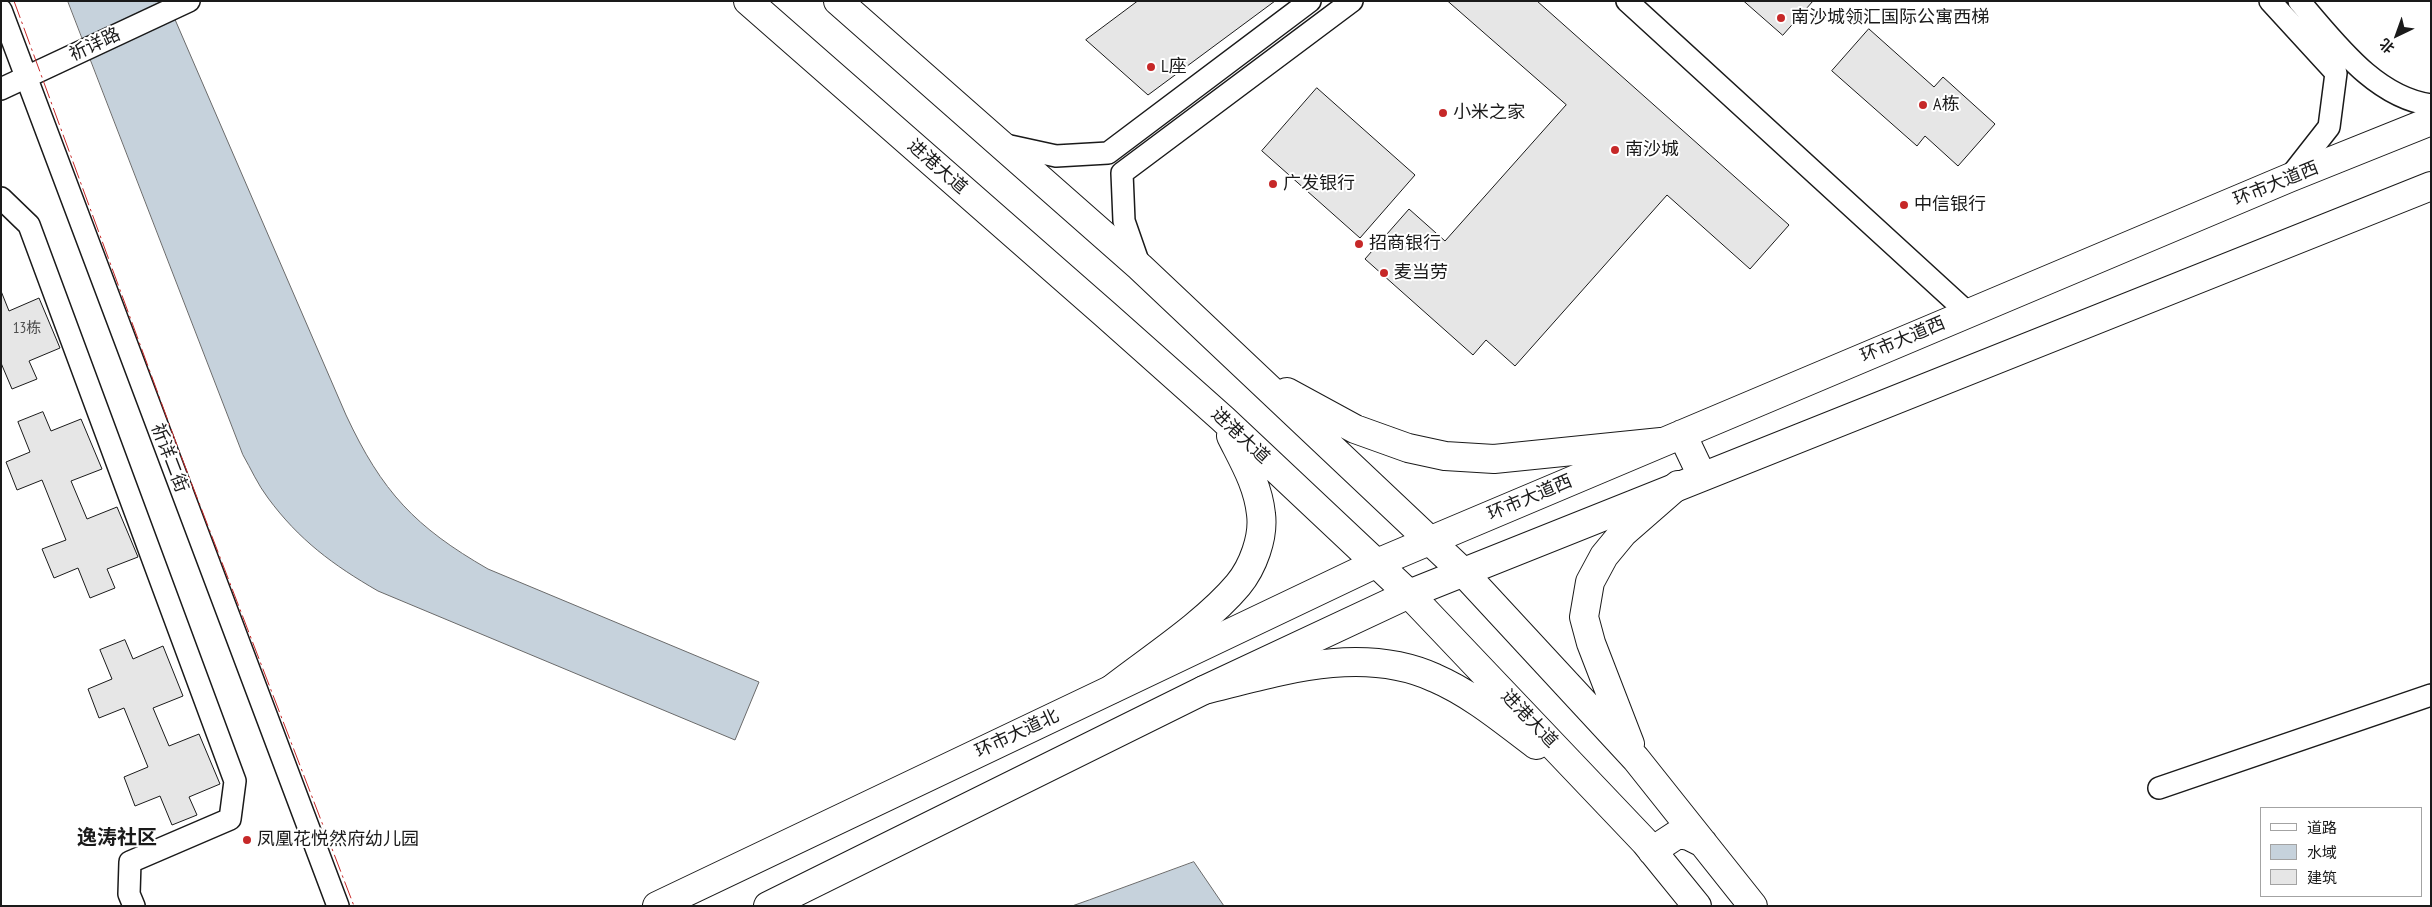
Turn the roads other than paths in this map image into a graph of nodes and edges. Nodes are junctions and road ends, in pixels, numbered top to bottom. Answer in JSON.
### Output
{"nodes":[{"id":1,"x":748,"y":1,"type":"edge"},
{"id":2,"x":838,"y":1,"type":"edge"},
{"id":3,"x":1310,"y":1,"type":"edge"},
{"id":4,"x":1352,"y":1,"type":"edge"},
{"id":5,"x":1627,"y":1,"type":"edge"},
{"id":6,"x":2270,"y":1,"type":"edge"},
{"id":7,"x":2299,"y":1,"type":"edge"},
{"id":8,"x":184,"y":4,"type":"edge"},
{"id":9,"x":1,"y":10,"type":"edge"},
{"id":10,"x":26,"y":76,"type":"junction"},
{"id":11,"x":1,"y":90,"type":"edge"},
{"id":12,"x":2431,"y":105,"type":"edge"},
{"id":13,"x":2431,"y":121,"type":"edge"},
{"id":14,"x":1001,"y":144,"type":"junction"},
{"id":15,"x":2289,"y":178,"type":"junction"},
{"id":16,"x":2429,"y":188,"type":"edge"},
{"id":17,"x":1,"y":198,"type":"edge"},
{"id":18,"x":1140,"y":267,"type":"junction"},
{"id":19,"x":1968,"y":313,"type":"junction"},
{"id":20,"x":1254,"y":374,"type":"junction"},
{"id":21,"x":1223,"y":420,"type":"junction"},
{"id":22,"x":1671,"y":438,"type":"junction"},
{"id":23,"x":1690,"y":481,"type":"junction"},
{"id":24,"x":1430,"y":540,"type":"junction"},
{"id":25,"x":1377,"y":563,"type":"junction"},
{"id":26,"x":1462,"y":571,"type":"junction"},
{"id":27,"x":1409,"y":594,"type":"junction"},
{"id":28,"x":1112,"y":689,"type":"junction"},
{"id":29,"x":1204,"y":690,"type":"junction"},
{"id":30,"x":2431,"y":695,"type":"edge"},
{"id":31,"x":1636,"y":760,"type":"junction"},
{"id":32,"x":2159,"y":788,"type":"dead end"},
{"id":33,"x":1597,"y":791,"type":"junction"},
{"id":34,"x":1704,"y":843,"type":"junction"},
{"id":35,"x":1652,"y":851,"type":"junction"},
{"id":36,"x":134,"y":906,"type":"edge"},
{"id":37,"x":338,"y":906,"type":"edge"},
{"id":38,"x":657,"y":906,"type":"edge"},
{"id":39,"x":768,"y":906,"type":"edge"},
{"id":40,"x":1697,"y":906,"type":"edge"},
{"id":41,"x":1754,"y":906,"type":"edge"}],
"edges":[{"from":1,"to":21,"type":"main road","name":"进港大道"},
{"from":2,"to":14,"type":"main road"},
{"from":3,"to":14,"type":"street"},
{"from":4,"to":18,"type":"street"},
{"from":5,"to":19,"type":"street"},
{"from":6,"to":15,"type":"street"},
{"from":7,"to":12,"type":"street"},
{"from":8,"to":10,"type":"street","name":"祈详路"},
{"from":9,"to":10,"type":"street","name":"祈详二街"},
{"from":10,"to":11,"type":"street","name":"祈详路"},
{"from":10,"to":37,"type":"street","name":"祈详二街"},
{"from":13,"to":15,"type":"main road","name":"环市大道西"},
{"from":14,"to":18,"type":"main road"},
{"from":15,"to":19,"type":"main road","name":"环市大道西"},
{"from":16,"to":23,"type":"main road"},
{"from":17,"to":36,"type":"street"},
{"from":18,"to":20,"type":"main road"},
{"from":19,"to":22,"type":"main road","name":"环市大道西"},
{"from":20,"to":22,"type":"main road"},
{"from":20,"to":24,"type":"main road"},
{"from":21,"to":25,"type":"main road","name":"进港大道"},
{"from":21,"to":28,"type":"main road"},
{"from":22,"to":23,"type":"main road"},
{"from":22,"to":24,"type":"main road","name":"环市大道西"},
{"from":23,"to":26,"type":"main road"},
{"from":23,"to":31,"type":"main road"},
{"from":24,"to":25,"type":"main road","name":"环市大道西"},
{"from":24,"to":26,"type":"main road"},
{"from":25,"to":27,"type":"main road","name":"进港大道"},
{"from":25,"to":28,"type":"main road","name":"环市大道北"},
{"from":26,"to":27,"type":"main road"},
{"from":26,"to":31,"type":"main road"},
{"from":27,"to":29,"type":"main road"},
{"from":27,"to":33,"type":"main road","name":"进港大道"},
{"from":28,"to":38,"type":"main road","name":"环市大道北"},
{"from":29,"to":33,"type":"main road"},
{"from":29,"to":39,"type":"main road"},
{"from":30,"to":32,"type":"street"},
{"from":31,"to":34,"type":"main road"},
{"from":33,"to":35,"type":"main road","name":"进港大道"},
{"from":34,"to":35,"type":"main road"},
{"from":34,"to":41,"type":"main road"},
{"from":35,"to":40,"type":"main road","name":"进港大道"}]}
